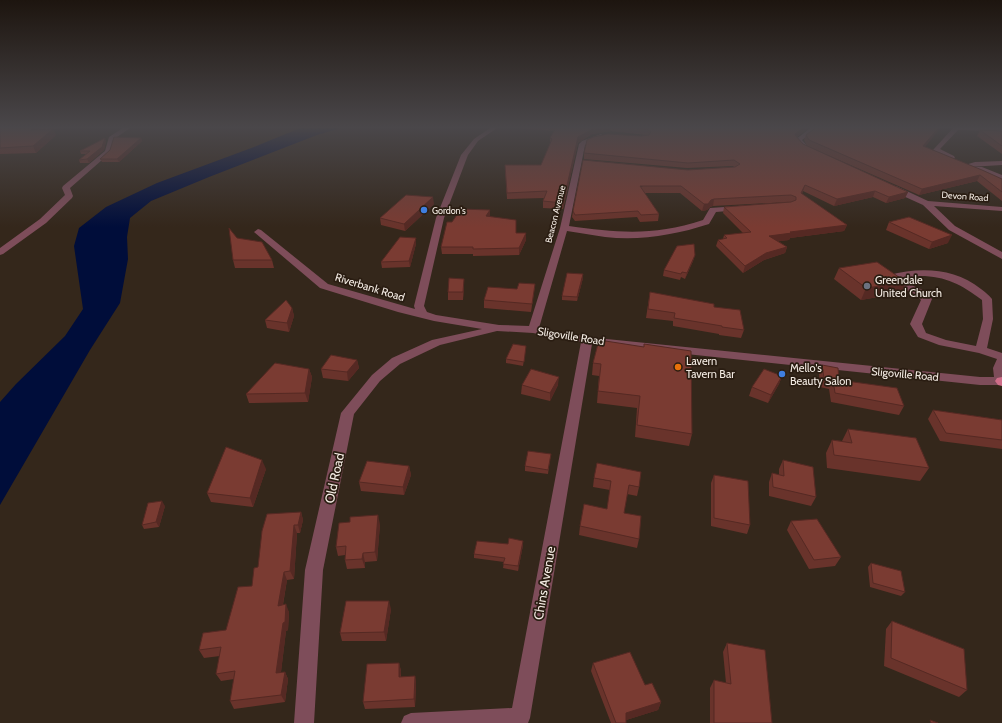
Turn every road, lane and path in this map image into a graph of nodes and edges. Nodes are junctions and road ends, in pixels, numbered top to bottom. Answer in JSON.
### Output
{"nodes":[{"id":1,"x":99,"y":160,"type":"edge"},
{"id":2,"x":464,"y":160,"type":"edge"},
{"id":3,"x":582,"y":160,"type":"edge"},
{"id":4,"x":956,"y":160,"type":"edge"},
{"id":5,"x":963,"y":163,"type":"junction"},
{"id":6,"x":1002,"y":163,"type":"edge"},
{"id":7,"x":1002,"y":178,"type":"edge"},
{"id":8,"x":883,"y":184,"type":"edge"},
{"id":9,"x":926,"y":203,"type":"junction"},
{"id":10,"x":747,"y":208,"type":"edge"},
{"id":11,"x":1002,"y":208,"type":"edge"},
{"id":12,"x":564,"y":228,"type":"junction"},
{"id":13,"x":258,"y":232,"type":"dead end"},
{"id":14,"x":0,"y":252,"type":"edge"},
{"id":15,"x":1002,"y":256,"type":"edge"},
{"id":16,"x":422,"y":314,"type":"junction"},
{"id":17,"x":499,"y":328,"type":"junction"},
{"id":18,"x":533,"y":330,"type":"junction"},
{"id":19,"x":587,"y":340,"type":"junction"},
{"id":20,"x":981,"y":350,"type":"junction"},
{"id":21,"x":1002,"y":358,"type":"edge"},
{"id":22,"x":1002,"y":361,"type":"edge"},
{"id":23,"x":1002,"y":381,"type":"edge"},
{"id":24,"x":304,"y":723,"type":"edge"},
{"id":25,"x":411,"y":723,"type":"edge"}],
"edges":[{"from":1,"to":14,"type":"street"},
{"from":2,"to":16,"type":"street"},
{"from":3,"to":12,"type":"street","name":"Beacon Avenue"},
{"from":4,"to":5,"type":"street"},
{"from":5,"to":6,"type":"street"},
{"from":5,"to":7,"type":"street"},
{"from":8,"to":9,"type":"street"},
{"from":9,"to":11,"type":"street","name":"Devon Road"},
{"from":9,"to":15,"type":"street"},
{"from":10,"to":12,"type":"street"},
{"from":12,"to":18,"type":"street","name":"Beacon Avenue"},
{"from":13,"to":16,"type":"street","name":"Riverbank Road"},
{"from":16,"to":17,"type":"street","name":"Sligoville Road"},
{"from":17,"to":18,"type":"street","name":"Sligoville Road"},
{"from":17,"to":24,"type":"street","name":"Old Road"},
{"from":18,"to":19,"type":"street","name":"Sligoville Road"},
{"from":19,"to":23,"type":"street","name":"Sligoville Road"},
{"from":19,"to":25,"type":"street","name":"Chins Avenue"},
{"from":20,"to":20,"type":"street"},
{"from":20,"to":21,"type":"street"},
{"from":22,"to":23,"type":"street"}]}
